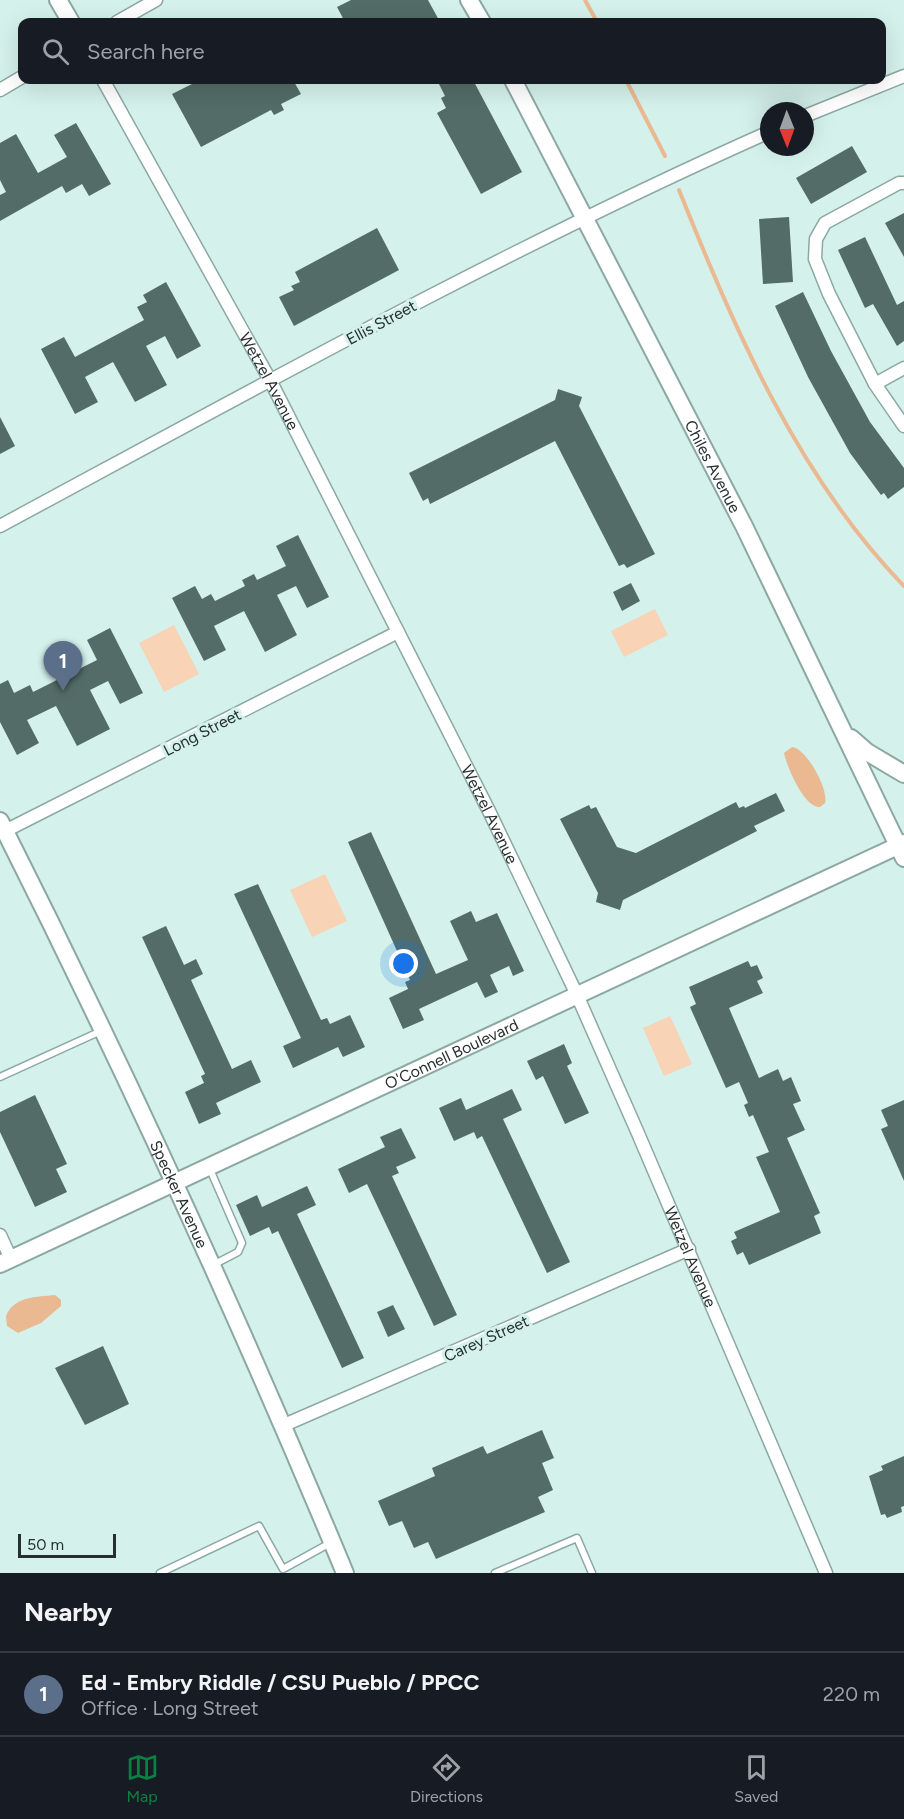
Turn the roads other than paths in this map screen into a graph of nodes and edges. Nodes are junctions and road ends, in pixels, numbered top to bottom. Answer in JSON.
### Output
{"nodes":[{"id":1,"x":58,"y":0,"type":"edge"},
{"id":2,"x":156,"y":0,"type":"edge"},
{"id":3,"x":469,"y":0,"type":"edge"},
{"id":4,"x":69,"y":18,"type":"edge"},
{"id":5,"x":124,"y":18,"type":"edge"},
{"id":6,"x":480,"y":18,"type":"edge"},
{"id":7,"x":904,"y":76,"type":"edge"},
{"id":8,"x":18,"y":79,"type":"edge"},
{"id":9,"x":886,"y":83,"type":"edge"},
{"id":10,"x":105,"y":84,"type":"edge"},
{"id":11,"x":515,"y":84,"type":"edge"},
{"id":12,"x":884,"y":84,"type":"edge"},
{"id":13,"x":0,"y":90,"type":"edge"},
{"id":14,"x":814,"y":112,"type":"edge"},
{"id":15,"x":760,"y":136,"type":"edge"},
{"id":16,"x":904,"y":183,"type":"edge"},
{"id":17,"x":585,"y":216,"type":"junction"},
{"id":18,"x":904,"y":368,"type":"edge"},
{"id":19,"x":270,"y":380,"type":"junction"},
{"id":20,"x":875,"y":384,"type":"junction"},
{"id":21,"x":904,"y":426,"type":"edge"},
{"id":22,"x":0,"y":526,"type":"edge"},
{"id":23,"x":398,"y":632,"type":"junction"},
{"id":24,"x":842,"y":728,"type":"junction"},
{"id":25,"x":904,"y":774,"type":"edge"},
{"id":26,"x":3,"y":826,"type":"edge"},
{"id":27,"x":902,"y":849,"type":"edge"},
{"id":28,"x":577,"y":996,"type":"junction"},
{"id":29,"x":104,"y":1030,"type":"junction"},
{"id":30,"x":0,"y":1077,"type":"edge"},
{"id":31,"x":209,"y":1166,"type":"junction"},
{"id":32,"x":174,"y":1183,"type":"junction"},
{"id":33,"x":0,"y":1235,"type":"edge"},
{"id":34,"x":689,"y":1249,"type":"junction"},
{"id":35,"x":5,"y":1261,"type":"edge"},
{"id":36,"x":212,"y":1265,"type":"junction"},
{"id":37,"x":282,"y":1426,"type":"junction"},
{"id":38,"x":332,"y":1542,"type":"junction"},
{"id":39,"x":283,"y":1569,"type":"junction"},
{"id":40,"x":160,"y":1573,"type":"edge"},
{"id":41,"x":275,"y":1573,"type":"edge"},
{"id":42,"x":345,"y":1573,"type":"edge"},
{"id":43,"x":495,"y":1573,"type":"edge"},
{"id":44,"x":592,"y":1573,"type":"edge"},
{"id":45,"x":826,"y":1573,"type":"edge"}],
"edges":[{"from":1,"to":4,"type":"street"},
{"from":2,"to":5,"type":"street"},
{"from":3,"to":6,"type":"street"},
{"from":7,"to":9,"type":"street"},
{"from":8,"to":13,"type":"street"},
{"from":10,"to":19,"type":"street","name":"Wetzel Avenue"},
{"from":11,"to":17,"type":"street","name":"Chiles Avenue"},
{"from":12,"to":14,"type":"street"},
{"from":15,"to":17,"type":"street","name":"Ellis Street"},
{"from":16,"to":20,"type":"street"},
{"from":17,"to":19,"type":"street","name":"Ellis Street"},
{"from":17,"to":24,"type":"street","name":"Chiles Avenue"},
{"from":18,"to":20,"type":"street"},
{"from":19,"to":22,"type":"street","name":"Ellis Street"},
{"from":19,"to":23,"type":"street","name":"Wetzel Avenue"},
{"from":20,"to":21,"type":"street"},
{"from":23,"to":26,"type":"street","name":"Long Street"},
{"from":23,"to":28,"type":"street","name":"Wetzel Avenue"},
{"from":24,"to":25,"type":"street"},
{"from":24,"to":27,"type":"street","name":"Chiles Avenue"},
{"from":26,"to":29,"type":"street","name":"Specker Avenue"},
{"from":27,"to":28,"type":"street","name":"O'Connell Boulevard"},
{"from":28,"to":31,"type":"street","name":"O'Connell Boulevard"},
{"from":28,"to":34,"type":"street","name":"Wetzel Avenue"},
{"from":29,"to":30,"type":"lane"},
{"from":29,"to":32,"type":"street","name":"Specker Avenue"},
{"from":31,"to":32,"type":"street","name":"O'Connell Boulevard"},
{"from":31,"to":36,"type":"lane"},
{"from":32,"to":35,"type":"street","name":"O'Connell Boulevard"},
{"from":32,"to":36,"type":"street","name":"Specker Avenue"},
{"from":33,"to":35,"type":"street"},
{"from":34,"to":37,"type":"street","name":"Carey Street"},
{"from":34,"to":45,"type":"street","name":"Wetzel Avenue"},
{"from":36,"to":37,"type":"street","name":"Specker Avenue"},
{"from":37,"to":38,"type":"street","name":"Specker Avenue"},
{"from":38,"to":39,"type":"lane"},
{"from":38,"to":42,"type":"street","name":"Specker Avenue"},
{"from":39,"to":40,"type":"lane"},
{"from":39,"to":41,"type":"lane"},
{"from":43,"to":44,"type":"lane"}]}
